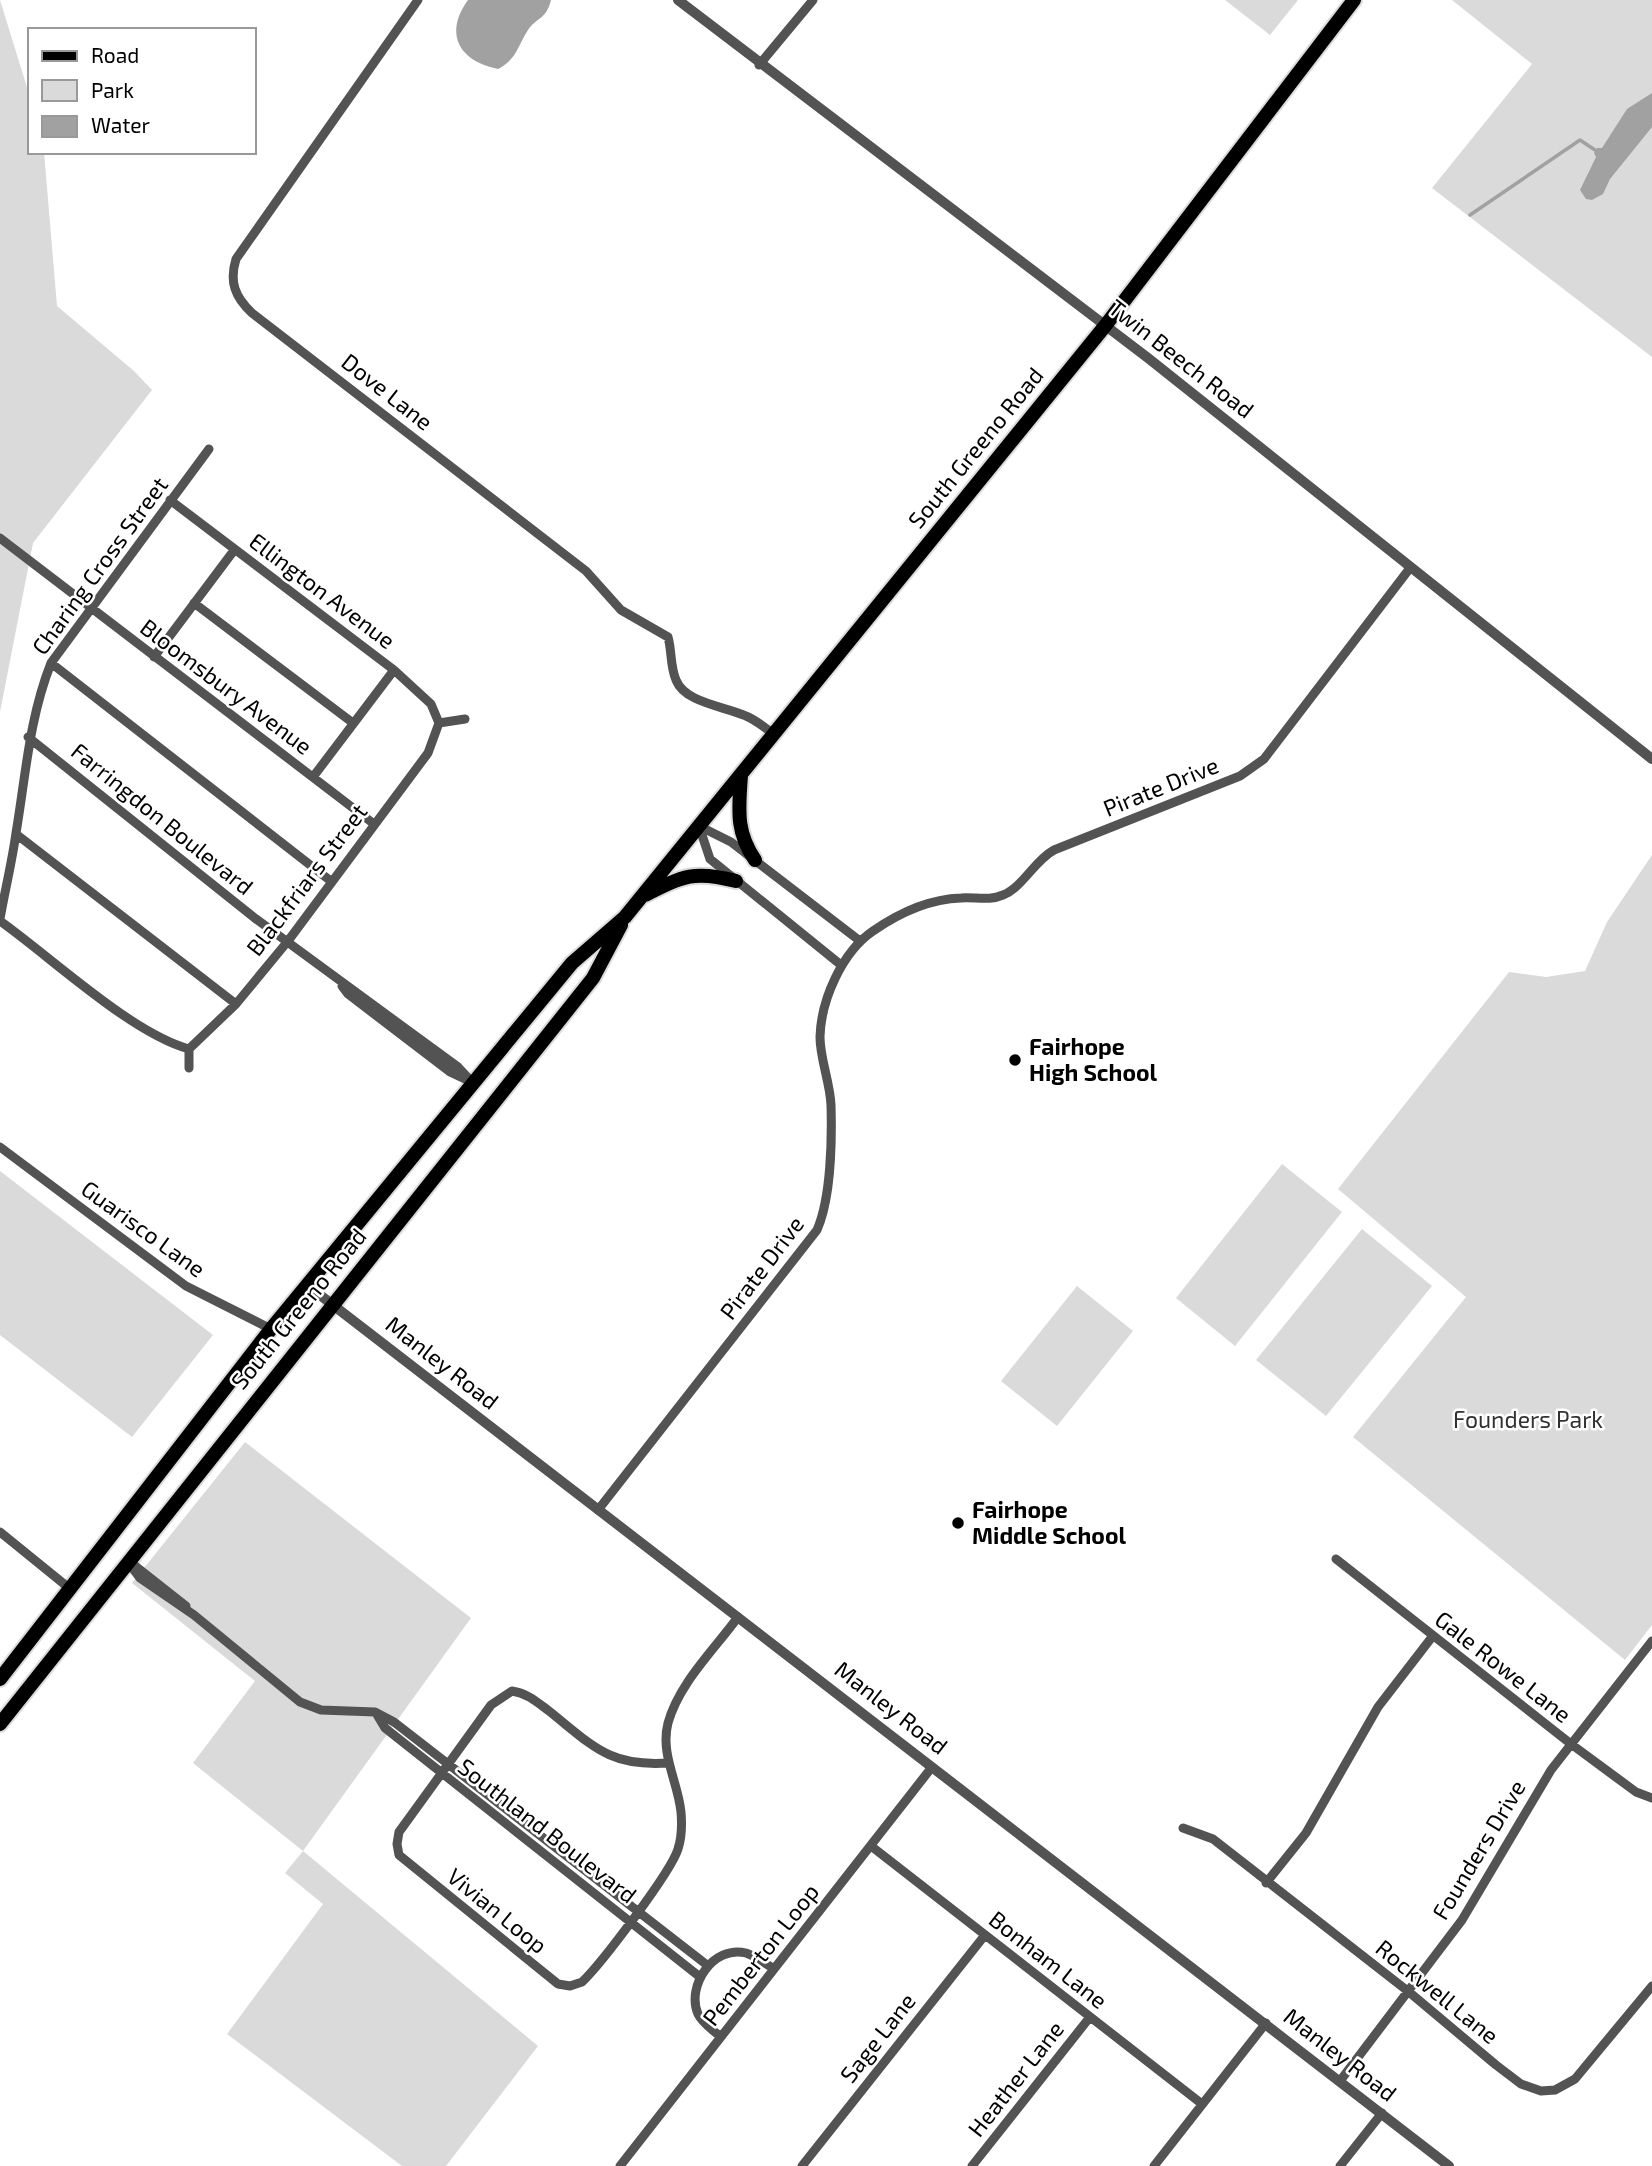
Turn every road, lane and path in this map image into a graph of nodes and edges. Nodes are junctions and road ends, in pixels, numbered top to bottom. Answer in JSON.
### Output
{"nodes":[{"id":1,"x":418,"y":0,"type":"edge"},
{"id":2,"x":678,"y":0,"type":"edge"},
{"id":3,"x":813,"y":0,"type":"edge"},
{"id":4,"x":1354,"y":0,"type":"edge"},
{"id":5,"x":759,"y":65,"type":"junction"},
{"id":6,"x":1105,"y":326,"type":"junction"},
{"id":7,"x":209,"y":449,"type":"dead end"},
{"id":8,"x":170,"y":500,"type":"junction"},
{"id":9,"x":0,"y":538,"type":"edge"},
{"id":10,"x":235,"y":549,"type":"junction"},
{"id":11,"x":1410,"y":569,"type":"junction"},
{"id":12,"x":194,"y":603,"type":"junction"},
{"id":13,"x":90,"y":606,"type":"junction"},
{"id":14,"x":154,"y":657,"type":"junction"},
{"id":15,"x":51,"y":663,"type":"junction"},
{"id":16,"x":394,"y":670,"type":"junction"},
{"id":17,"x":465,"y":719,"type":"dead end"},
{"id":18,"x":353,"y":723,"type":"junction"},
{"id":19,"x":439,"y":723,"type":"junction"},
{"id":20,"x":774,"y":734,"type":"junction"},
{"id":21,"x":28,"y":737,"type":"junction"},
{"id":22,"x":1652,"y":759,"type":"edge"},
{"id":23,"x":741,"y":774,"type":"junction"},
{"id":24,"x":313,"y":777,"type":"junction"},
{"id":25,"x":374,"y":824,"type":"junction"},
{"id":26,"x":699,"y":827,"type":"junction"},
{"id":27,"x":16,"y":834,"type":"junction"},
{"id":28,"x":755,"y":860,"type":"junction"},
{"id":29,"x":736,"y":881,"type":"junction"},
{"id":30,"x":332,"y":882,"type":"junction"},
{"id":31,"x":641,"y":898,"type":"junction"},
{"id":32,"x":625,"y":917,"type":"junction"},
{"id":33,"x":0,"y":920,"type":"edge"},
{"id":34,"x":288,"y":941,"type":"junction"},
{"id":35,"x":860,"y":941,"type":"junction"},
{"id":36,"x":841,"y":965,"type":"junction"},
{"id":37,"x":236,"y":1003,"type":"junction"},
{"id":38,"x":190,"y":1049,"type":"junction"},
{"id":39,"x":189,"y":1068,"type":"dead end"},
{"id":40,"x":472,"y":1082,"type":"junction"},
{"id":41,"x":0,"y":1147,"type":"edge"},
{"id":42,"x":307,"y":1285,"type":"junction"},
{"id":43,"x":331,"y":1304,"type":"junction"},
{"id":44,"x":271,"y":1329,"type":"junction"},
{"id":45,"x":598,"y":1510,"type":"junction"},
{"id":46,"x":0,"y":1532,"type":"edge"},
{"id":47,"x":1336,"y":1559,"type":"dead end"},
{"id":48,"x":128,"y":1562,"type":"junction"},
{"id":49,"x":69,"y":1588,"type":"junction"},
{"id":50,"x":738,"y":1617,"type":"junction"},
{"id":51,"x":1432,"y":1637,"type":"junction"},
{"id":52,"x":1652,"y":1641,"type":"edge"},
{"id":53,"x":0,"y":1678,"type":"edge"},
{"id":54,"x":375,"y":1712,"type":"junction"},
{"id":55,"x":0,"y":1724,"type":"edge"},
{"id":56,"x":1571,"y":1744,"type":"junction"},
{"id":57,"x":448,"y":1763,"type":"junction"},
{"id":58,"x":668,"y":1763,"type":"junction"},
{"id":59,"x":932,"y":1767,"type":"junction"},
{"id":60,"x":441,"y":1772,"type":"junction"},
{"id":61,"x":1652,"y":1798,"type":"edge"},
{"id":62,"x":1183,"y":1828,"type":"dead end"},
{"id":63,"x":870,"y":1846,"type":"junction"},
{"id":64,"x":1266,"y":1883,"type":"junction"},
{"id":65,"x":637,"y":1911,"type":"junction"},
{"id":66,"x":630,"y":1920,"type":"junction"},
{"id":67,"x":985,"y":1935,"type":"junction"},
{"id":68,"x":707,"y":1965,"type":"junction"},
{"id":69,"x":774,"y":1969,"type":"junction"},
{"id":70,"x":700,"y":1977,"type":"junction"},
{"id":71,"x":1652,"y":1986,"type":"edge"},
{"id":72,"x":1409,"y":1992,"type":"junction"},
{"id":73,"x":1090,"y":2017,"type":"junction"},
{"id":74,"x":1266,"y":2023,"type":"junction"},
{"id":75,"x":721,"y":2037,"type":"junction"},
{"id":76,"x":1340,"y":2081,"type":"junction"},
{"id":77,"x":1202,"y":2104,"type":"junction"},
{"id":78,"x":1382,"y":2113,"type":"junction"},
{"id":79,"x":620,"y":2166,"type":"edge"},
{"id":80,"x":802,"y":2166,"type":"edge"},
{"id":81,"x":972,"y":2166,"type":"edge"},
{"id":82,"x":1154,"y":2166,"type":"edge"},
{"id":83,"x":1340,"y":2166,"type":"edge"},
{"id":84,"x":1449,"y":2166,"type":"edge"}],
"edges":[{"from":1,"to":20,"type":"street","name":"Dove Lane"},
{"from":2,"to":5,"type":"street","name":"Twin Beech Road"},
{"from":3,"to":5,"type":"street"},
{"from":4,"to":6,"type":"main road","name":"South Greeno Road"},
{"from":5,"to":6,"type":"street","name":"Twin Beech Road"},
{"from":6,"to":11,"type":"street","name":"Twin Beech Road"},
{"from":6,"to":20,"type":"main road","name":"South Greeno Road"},
{"from":7,"to":8,"type":"street","name":"Charing Cross Street"},
{"from":8,"to":10,"type":"street","name":"Ellington Avenue"},
{"from":8,"to":13,"type":"street","name":"Charing Cross Street"},
{"from":9,"to":13,"type":"street","name":"Bloomsbury Avenue"},
{"from":10,"to":12,"type":"street"},
{"from":10,"to":16,"type":"street","name":"Ellington Avenue"},
{"from":11,"to":22,"type":"street","name":"Twin Beech Road"},
{"from":11,"to":35,"type":"street","name":"Pirate Drive"},
{"from":12,"to":14,"type":"street"},
{"from":12,"to":18,"type":"street"},
{"from":13,"to":14,"type":"street","name":"Bloomsbury Avenue"},
{"from":13,"to":15,"type":"street","name":"Charing Cross Street"},
{"from":14,"to":24,"type":"street","name":"Bloomsbury Avenue"},
{"from":15,"to":21,"type":"street","name":"Charing Cross Street"},
{"from":15,"to":30,"type":"street"},
{"from":16,"to":18,"type":"street"},
{"from":16,"to":19,"type":"street","name":"Ellington Avenue"},
{"from":17,"to":19,"type":"street"},
{"from":18,"to":24,"type":"street"},
{"from":19,"to":25,"type":"street","name":"Blackfriars Street"},
{"from":20,"to":23,"type":"main road","name":"South Greeno Road"},
{"from":21,"to":27,"type":"street","name":"Charing Cross Street"},
{"from":21,"to":34,"type":"street","name":"Farringdon Boulevard"},
{"from":23,"to":26,"type":"main road","name":"South Greeno Road"},
{"from":23,"to":28,"type":"main road"},
{"from":24,"to":25,"type":"street","name":"Bloomsbury Avenue"},
{"from":25,"to":30,"type":"street","name":"Blackfriars Street"},
{"from":26,"to":28,"type":"street"},
{"from":26,"to":29,"type":"street"},
{"from":26,"to":31,"type":"main road","name":"South Greeno Road"},
{"from":27,"to":33,"type":"street","name":"Charing Cross Street"},
{"from":27,"to":37,"type":"street"},
{"from":28,"to":35,"type":"street"},
{"from":29,"to":31,"type":"main road"},
{"from":29,"to":36,"type":"street"},
{"from":30,"to":34,"type":"street","name":"Blackfriars Street"},
{"from":31,"to":32,"type":"main road","name":"South Greeno Road"},
{"from":32,"to":40,"type":"main road","name":"South Greeno Road"},
{"from":32,"to":43,"type":"main road","name":"South Greeno Road"},
{"from":33,"to":38,"type":"street"},
{"from":34,"to":37,"type":"street","name":"Blackfriars Street"},
{"from":34,"to":40,"type":"street","name":"Farringdon Boulevard"},
{"from":35,"to":36,"type":"street","name":"Pirate Drive"},
{"from":36,"to":45,"type":"street","name":"Pirate Drive"},
{"from":37,"to":38,"type":"street","name":"Blackfriars Street"},
{"from":38,"to":39,"type":"street"},
{"from":40,"to":42,"type":"main road","name":"South Greeno Road"},
{"from":41,"to":44,"type":"street","name":"Guarisco Lane"},
{"from":42,"to":43,"type":"street","name":"Manley Road"},
{"from":42,"to":44,"type":"main road","name":"South Greeno Road"},
{"from":43,"to":45,"type":"street","name":"Manley Road"},
{"from":43,"to":48,"type":"main road","name":"South Greeno Road"},
{"from":44,"to":49,"type":"main road","name":"South Greeno Road"},
{"from":45,"to":50,"type":"street","name":"Manley Road"},
{"from":46,"to":49,"type":"street"},
{"from":47,"to":51,"type":"street","name":"Gale Rowe Lane"},
{"from":48,"to":54,"type":"street","name":"Southland Boulevard"},
{"from":48,"to":55,"type":"main road","name":"South Greeno Road"},
{"from":49,"to":53,"type":"main road","name":"South Greeno Road"},
{"from":50,"to":58,"type":"street","name":"Vivian Loop"},
{"from":50,"to":59,"type":"street","name":"Manley Road"},
{"from":51,"to":56,"type":"street","name":"Gale Rowe Lane"},
{"from":51,"to":64,"type":"street"},
{"from":52,"to":56,"type":"street","name":"Founders Drive"},
{"from":54,"to":57,"type":"street","name":"Southland Boulevard"},
{"from":54,"to":60,"type":"street","name":"Southland Boulevard"},
{"from":56,"to":61,"type":"street","name":"Gale Rowe Lane"},
{"from":56,"to":72,"type":"street","name":"Founders Drive"},
{"from":57,"to":58,"type":"street"},
{"from":57,"to":60,"type":"street"},
{"from":57,"to":65,"type":"street","name":"Southland Boulevard"},
{"from":58,"to":65,"type":"street","name":"Vivian Loop"},
{"from":59,"to":63,"type":"street","name":"Pemberton Loop"},
{"from":59,"to":74,"type":"street","name":"Manley Road"},
{"from":60,"to":66,"type":"street","name":"Southland Boulevard"},
{"from":60,"to":66,"type":"street","name":"Vivian Loop"},
{"from":62,"to":64,"type":"street","name":"Rockwell Lane"},
{"from":63,"to":67,"type":"street","name":"Bonham Lane"},
{"from":63,"to":69,"type":"street","name":"Pemberton Loop"},
{"from":64,"to":72,"type":"street","name":"Rockwell Lane"},
{"from":65,"to":66,"type":"street","name":"Vivian Loop"},
{"from":65,"to":68,"type":"street","name":"Southland Boulevard"},
{"from":66,"to":70,"type":"street","name":"Southland Boulevard"},
{"from":67,"to":73,"type":"street","name":"Bonham Lane"},
{"from":67,"to":80,"type":"street","name":"Sage Lane"},
{"from":68,"to":69,"type":"street"},
{"from":68,"to":70,"type":"street"},
{"from":69,"to":75,"type":"street","name":"Pemberton Loop"},
{"from":70,"to":75,"type":"street"},
{"from":71,"to":72,"type":"street","name":"Rockwell Lane"},
{"from":72,"to":76,"type":"street","name":"Founders Drive"},
{"from":73,"to":77,"type":"street","name":"Bonham Lane"},
{"from":73,"to":81,"type":"street","name":"Heather Lane"},
{"from":74,"to":76,"type":"street","name":"Manley Road"},
{"from":74,"to":77,"type":"street"},
{"from":75,"to":79,"type":"street","name":"Pemberton Loop"},
{"from":76,"to":78,"type":"street","name":"Manley Road"},
{"from":77,"to":82,"type":"street"},
{"from":78,"to":83,"type":"street"},
{"from":78,"to":84,"type":"street","name":"Manley Road"}]}
